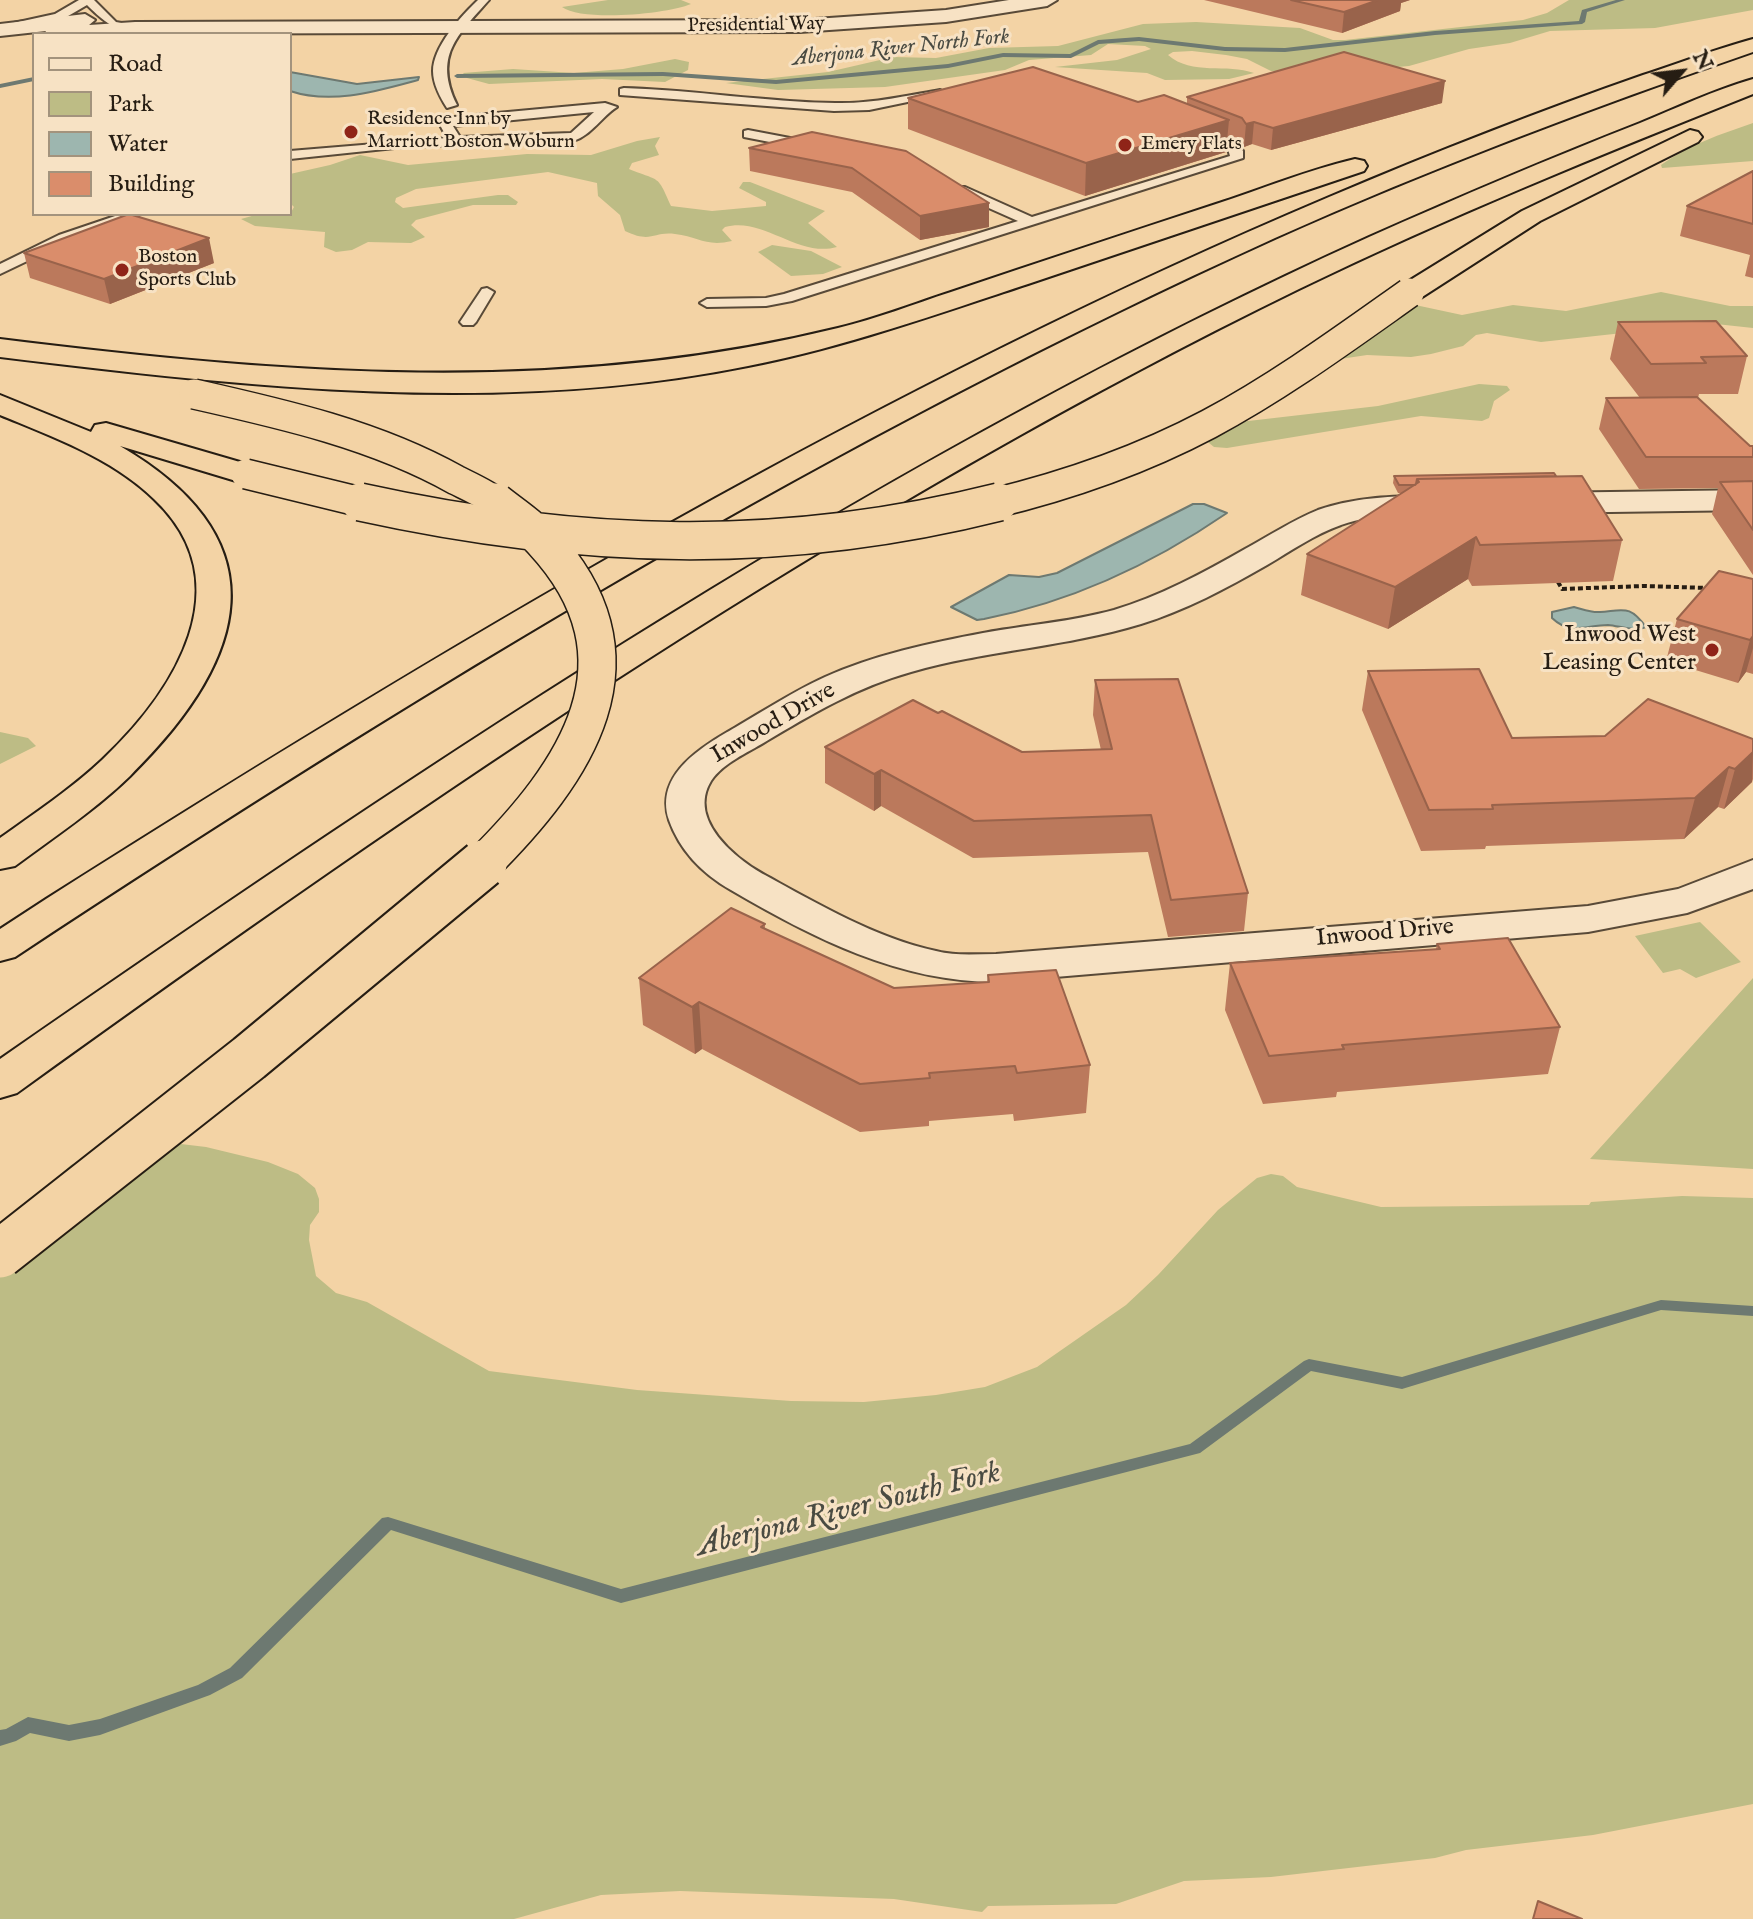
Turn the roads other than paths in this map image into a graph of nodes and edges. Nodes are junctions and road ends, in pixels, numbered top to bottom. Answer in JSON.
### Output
{"nodes":[{"id":1,"x":87,"y":0,"type":"edge"},
{"id":2,"x":484,"y":0,"type":"edge"},
{"id":3,"x":1047,"y":0,"type":"edge"},
{"id":4,"x":107,"y":19,"type":"junction"},
{"id":5,"x":463,"y":26,"type":"junction"},
{"id":6,"x":146,"y":29,"type":"junction"},
{"id":7,"x":0,"y":30,"type":"edge"},
{"id":8,"x":91,"y":32,"type":"edge"},
{"id":9,"x":32,"y":37,"type":"edge"},
{"id":10,"x":0,"y":42,"type":"edge"},
{"id":11,"x":1753,"y":45,"type":"edge"},
{"id":12,"x":1664,"y":75,"type":"junction"},
{"id":13,"x":1753,"y":86,"type":"edge"},
{"id":14,"x":954,"y":92,"type":"edge"},
{"id":15,"x":784,"y":102,"type":"junction"},
{"id":16,"x":451,"y":105,"type":"dead end"},
{"id":17,"x":869,"y":106,"type":"junction"},
{"id":18,"x":605,"y":107,"type":"junction"},
{"id":19,"x":1753,"y":109,"type":"edge"},
{"id":20,"x":907,"y":113,"type":"dead end"},
{"id":21,"x":1187,"y":128,"type":"edge"},
{"id":22,"x":748,"y":134,"type":"junction"},
{"id":23,"x":456,"y":142,"type":"junction"},
{"id":24,"x":826,"y":149,"type":"edge"},
{"id":25,"x":748,"y":153,"type":"dead end"},
{"id":26,"x":292,"y":155,"type":"edge"},
{"id":27,"x":942,"y":181,"type":"edge"},
{"id":28,"x":128,"y":216,"type":"edge"},
{"id":29,"x":1031,"y":222,"type":"junction"},
{"id":30,"x":0,"y":270,"type":"edge"},
{"id":31,"x":487,"y":292,"type":"dead end"},
{"id":32,"x":707,"y":303,"type":"dead end"},
{"id":33,"x":468,"y":322,"type":"dead end"},
{"id":34,"x":0,"y":348,"type":"edge"},
{"id":35,"x":0,"y":357,"type":"edge"},
{"id":36,"x":0,"y":403,"type":"edge"},
{"id":37,"x":1753,"y":500,"type":"edge"},
{"id":38,"x":0,"y":857,"type":"edge"},
{"id":39,"x":1753,"y":873,"type":"edge"},
{"id":40,"x":0,"y":948,"type":"edge"},
{"id":41,"x":0,"y":1082,"type":"edge"},
{"id":42,"x":0,"y":1254,"type":"edge"}],
"edges":[{"from":1,"to":4,"type":"lane"},
{"from":1,"to":7,"type":"lane"},
{"from":2,"to":5,"type":"lane"},
{"from":3,"to":5,"type":"street","name":"Presidential Way"},
{"from":4,"to":5,"type":"street","name":"Presidential Way"},
{"from":4,"to":6,"type":"lane"},
{"from":4,"to":7,"type":"street","name":"Presidential Way"},
{"from":5,"to":6,"type":"street","name":"Presidential Way"},
{"from":5,"to":16,"type":"lane"},
{"from":6,"to":8,"type":"street","name":"Presidential Way"},
{"from":9,"to":10,"type":"street"},
{"from":11,"to":12,"type":"highway"},
{"from":12,"to":34,"type":"highway"},
{"from":12,"to":40,"type":"highway"},
{"from":13,"to":41,"type":"highway"},
{"from":14,"to":17,"type":"lane"},
{"from":15,"to":17,"type":"lane"},
{"from":15,"to":18,"type":"lane"},
{"from":15,"to":22,"type":"lane"},
{"from":17,"to":20,"type":"lane"},
{"from":18,"to":23,"type":"lane"},
{"from":18,"to":23,"type":"lane"},
{"from":19,"to":36,"type":"highway","bridge":true},
{"from":21,"to":29,"type":"lane"},
{"from":22,"to":24,"type":"lane"},
{"from":22,"to":25,"type":"lane"},
{"from":23,"to":26,"type":"lane"},
{"from":27,"to":29,"type":"lane"},
{"from":28,"to":30,"type":"lane"},
{"from":29,"to":32,"type":"lane"},
{"from":31,"to":33,"type":"lane"},
{"from":35,"to":42,"type":"highway","bridge":true},
{"from":36,"to":38,"type":"highway"},
{"from":37,"to":39,"type":"street","name":"Inwood Drive"}]}
